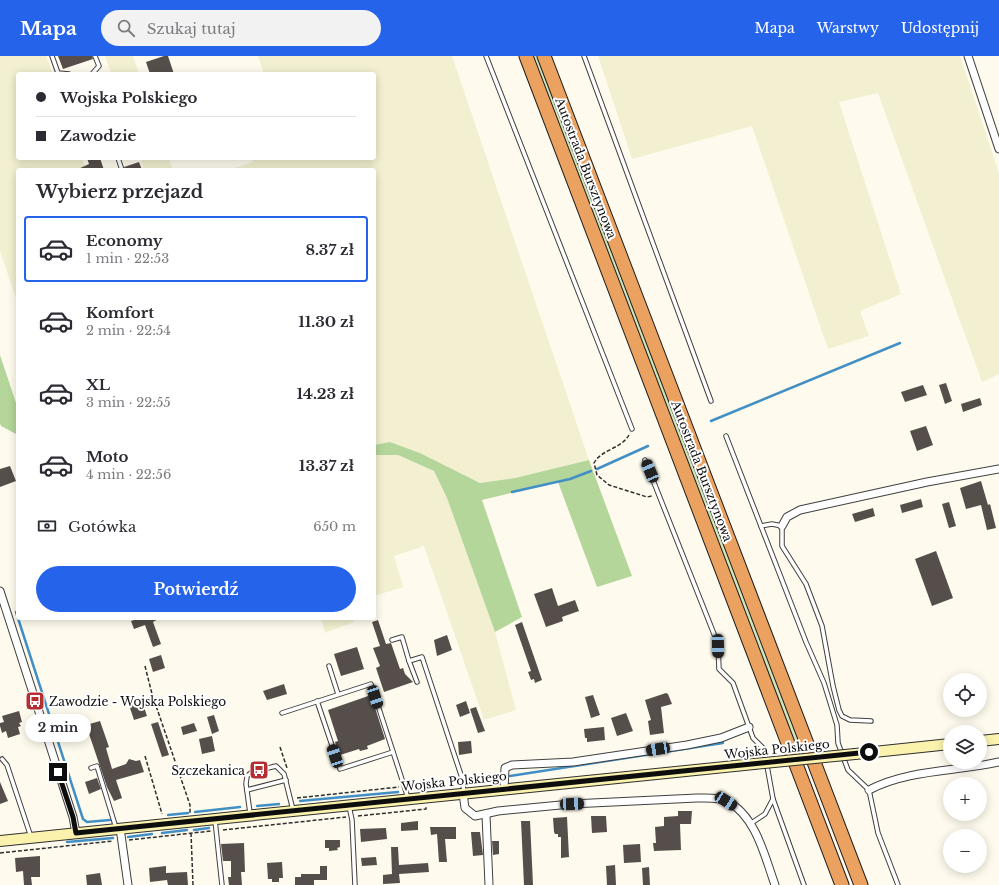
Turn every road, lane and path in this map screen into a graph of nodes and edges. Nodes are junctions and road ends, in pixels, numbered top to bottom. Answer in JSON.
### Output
{"nodes":[{"id":1,"x":52,"y":56,"type":"edge"},
{"id":2,"x":95,"y":56,"type":"edge"},
{"id":3,"x":486,"y":56,"type":"edge"},
{"id":4,"x":526,"y":56,"type":"edge"},
{"id":5,"x":544,"y":56,"type":"edge"},
{"id":6,"x":584,"y":56,"type":"edge"},
{"id":7,"x":968,"y":56,"type":"edge"},
{"id":8,"x":58,"y":72,"type":"edge"},
{"id":9,"x":94,"y":72,"type":"edge"},
{"id":10,"x":999,"y":149,"type":"edge"},
{"id":11,"x":711,"y":401,"type":"dead end"},
{"id":12,"x":632,"y":429,"type":"joint"},
{"id":13,"x":726,"y":436,"type":"dead end"},
{"id":14,"x":645,"y":460,"type":"dead end"},
{"id":15,"x":999,"y":469,"type":"edge"},
{"id":16,"x":660,"y":494,"type":"junction"},
{"id":17,"x":761,"y":526,"type":"junction"},
{"id":18,"x":782,"y":526,"type":"junction"},
{"id":19,"x":0,"y":592,"type":"edge"},
{"id":20,"x":392,"y":640,"type":"dead end"},
{"id":21,"x":409,"y":661,"type":"junction"},
{"id":22,"x":145,"y":666,"type":"dead end"},
{"id":23,"x":329,"y":666,"type":"dead end"},
{"id":24,"x":417,"y":682,"type":"dead end"},
{"id":25,"x":338,"y":694,"type":"junction"},
{"id":26,"x":317,"y":701,"type":"junction"},
{"id":27,"x":282,"y":713,"type":"dead end"},
{"id":28,"x":871,"y":721,"type":"dead end"},
{"id":29,"x":749,"y":727,"type":"junction"},
{"id":30,"x":999,"y":739,"type":"edge"},
{"id":31,"x":987,"y":740,"type":"edge"},
{"id":32,"x":943,"y":745,"type":"edge"},
{"id":33,"x":393,"y":752,"type":"junction"},
{"id":34,"x":146,"y":756,"type":"dead end"},
{"id":35,"x":2,"y":759,"type":"dead end"},
{"id":36,"x":999,"y":762,"type":"edge"},
{"id":37,"x":91,"y":768,"type":"dead end"},
{"id":38,"x":286,"y":780,"type":"junction"},
{"id":39,"x":404,"y":787,"type":"junction"},
{"id":40,"x":247,"y":790,"type":"junction"},
{"id":41,"x":504,"y":790,"type":"junction"},
{"id":42,"x":869,"y":790,"type":"junction"},
{"id":43,"x":464,"y":793,"type":"junction"},
{"id":44,"x":291,"y":799,"type":"junction"},
{"id":45,"x":408,"y":799,"type":"junction"},
{"id":46,"x":773,"y":799,"type":"junction"},
{"id":47,"x":349,"y":806,"type":"junction"},
{"id":48,"x":293,"y":811,"type":"junction"},
{"id":49,"x":486,"y":815,"type":"junction"},
{"id":50,"x":250,"y":816,"type":"junction"},
{"id":51,"x":215,"y":819,"type":"junction"},
{"id":52,"x":190,"y":821,"type":"junction"},
{"id":53,"x":162,"y":824,"type":"junction"},
{"id":54,"x":750,"y":824,"type":"junction"},
{"id":55,"x":118,"y":829,"type":"junction"},
{"id":56,"x":76,"y":833,"type":"junction"},
{"id":57,"x":32,"y":838,"type":"junction"},
{"id":58,"x":0,"y":841,"type":"edge"},
{"id":59,"x":128,"y":885,"type":"edge"},
{"id":60,"x":193,"y":885,"type":"edge"},
{"id":61,"x":222,"y":885,"type":"edge"},
{"id":62,"x":355,"y":885,"type":"edge"},
{"id":63,"x":489,"y":885,"type":"edge"},
{"id":64,"x":775,"y":885,"type":"edge"},
{"id":65,"x":804,"y":885,"type":"edge"},
{"id":66,"x":842,"y":885,"type":"edge"},
{"id":67,"x":861,"y":885,"type":"edge"},
{"id":68,"x":898,"y":885,"type":"edge"}],
"edges":[{"from":1,"to":8,"type":"lane"},
{"from":2,"to":9,"type":"lane"},
{"from":3,"to":12,"type":"lane"},
{"from":4,"to":66,"type":"highway","name":"Autostrada Bursztynowa"},
{"from":5,"to":67,"type":"highway","name":"Autostrada Bursztynowa"},
{"from":6,"to":11,"type":"lane"},
{"from":7,"to":10,"type":"street"},
{"from":12,"to":16,"type":"path"},
{"from":13,"to":17,"type":"lane"},
{"from":14,"to":16,"type":"lane"},
{"from":15,"to":18,"type":"street"},
{"from":16,"to":29,"type":"lane"},
{"from":17,"to":18,"type":"lane"},
{"from":17,"to":42,"type":"lane"},
{"from":18,"to":28,"type":"lane"},
{"from":19,"to":56,"type":"street"},
{"from":20,"to":21,"type":"lane"},
{"from":21,"to":24,"type":"lane"},
{"from":21,"to":43,"type":"lane"},
{"from":22,"to":52,"type":"path"},
{"from":23,"to":25,"type":"lane"},
{"from":25,"to":26,"type":"lane"},
{"from":25,"to":33,"type":"lane"},
{"from":26,"to":27,"type":"lane"},
{"from":26,"to":33,"type":"lane"},
{"from":29,"to":41,"type":"street"},
{"from":29,"to":46,"type":"lane"},
{"from":30,"to":31,"type":"main road"},
{"from":32,"to":41,"type":"main road","name":"Wojska Polskiego","bridge":true},
{"from":33,"to":39,"type":"lane"},
{"from":34,"to":53,"type":"path"},
{"from":35,"to":57,"type":"lane"},
{"from":36,"to":42,"type":"street"},
{"from":37,"to":55,"type":"lane"},
{"from":38,"to":40,"type":"lane"},
{"from":38,"to":40,"type":"lane"},
{"from":38,"to":44,"type":"lane"},
{"from":39,"to":44,"type":"path"},
{"from":39,"to":45,"type":"lane"},
{"from":40,"to":50,"type":"lane"},
{"from":41,"to":43,"type":"main road","name":"Wojska Polskiego"},
{"from":42,"to":68,"type":"lane"},
{"from":43,"to":45,"type":"main road","name":"Wojska Polskiego"},
{"from":43,"to":49,"type":"street"},
{"from":44,"to":48,"type":"lane"},
{"from":45,"to":47,"type":"main road","name":"Wojska Polskiego"},
{"from":46,"to":54,"type":"lane"},
{"from":46,"to":65,"type":"lane"},
{"from":47,"to":48,"type":"main road","name":"Wojska Polskiego"},
{"from":47,"to":62,"type":"lane"},
{"from":48,"to":50,"type":"main road","name":"Wojska Polskiego"},
{"from":49,"to":54,"type":"street"},
{"from":49,"to":63,"type":"street"},
{"from":50,"to":51,"type":"main road","name":"Wojska Polskiego"},
{"from":51,"to":52,"type":"main road","name":"Wojska Polskiego"},
{"from":51,"to":61,"type":"lane"},
{"from":52,"to":53,"type":"main road","name":"Wojska Polskiego"},
{"from":52,"to":60,"type":"path"},
{"from":53,"to":55,"type":"main road","name":"Wojska Polskiego"},
{"from":54,"to":64,"type":"street"},
{"from":55,"to":56,"type":"main road","name":"Wojska Polskiego"},
{"from":55,"to":59,"type":"street"},
{"from":56,"to":57,"type":"main road","name":"Wojska Polskiego"},
{"from":57,"to":58,"type":"main road","name":"Wojska Polskiego"}]}
